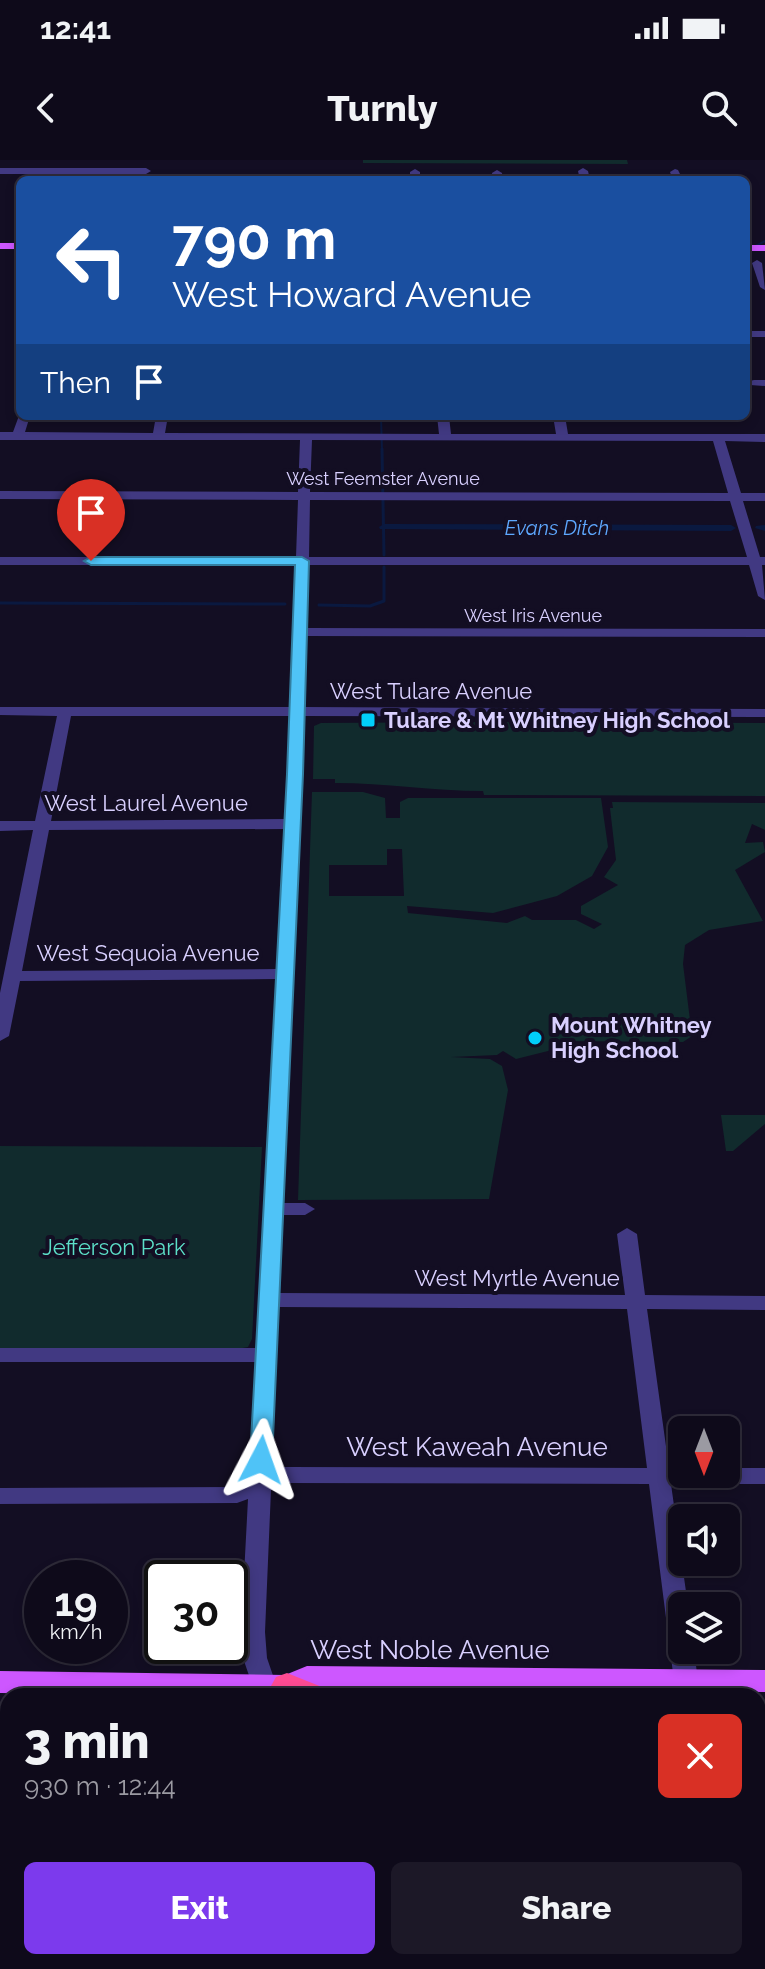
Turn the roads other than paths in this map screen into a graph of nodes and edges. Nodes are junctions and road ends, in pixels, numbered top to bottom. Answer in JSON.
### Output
{"nodes":[{"id":1,"x":40,"y":160,"type":"edge"},
{"id":2,"x":149,"y":160,"type":"edge"},
{"id":3,"x":0,"y":171,"type":"edge"},
{"id":4,"x":36,"y":176,"type":"edge"},
{"id":5,"x":146,"y":176,"type":"edge"},
{"id":6,"x":757,"y":263,"type":"dead end"},
{"id":7,"x":762,"y":289,"type":"edge"},
{"id":8,"x":23,"y":420,"type":"edge"},
{"id":9,"x":161,"y":420,"type":"edge"},
{"id":10,"x":443,"y":420,"type":"edge"},
{"id":11,"x":560,"y":420,"type":"edge"},
{"id":12,"x":0,"y":436,"type":"edge"},
{"id":13,"x":18,"y":436,"type":"junction"},
{"id":14,"x":158,"y":436,"type":"junction"},
{"id":15,"x":306,"y":437,"type":"junction"},
{"id":16,"x":445,"y":437,"type":"junction"},
{"id":17,"x":563,"y":437,"type":"junction"},
{"id":18,"x":718,"y":438,"type":"junction"},
{"id":19,"x":765,"y":438,"type":"edge"},
{"id":20,"x":0,"y":495,"type":"edge"},
{"id":21,"x":306,"y":496,"type":"junction"},
{"id":22,"x":735,"y":497,"type":"junction"},
{"id":23,"x":765,"y":497,"type":"edge"},
{"id":24,"x":0,"y":561,"type":"edge"},
{"id":25,"x":302,"y":561,"type":"junction"},
{"id":26,"x":759,"y":561,"type":"edge"},
{"id":27,"x":765,"y":596,"type":"edge"},
{"id":28,"x":300,"y":632,"type":"junction"},
{"id":29,"x":765,"y":633,"type":"edge"},
{"id":30,"x":0,"y":711,"type":"edge"},
{"id":31,"x":65,"y":711,"type":"junction"},
{"id":32,"x":297,"y":713,"type":"junction"},
{"id":33,"x":765,"y":713,"type":"edge"},
{"id":34,"x":293,"y":824,"type":"junction"},
{"id":35,"x":0,"y":826,"type":"edge"},
{"id":36,"x":43,"y":826,"type":"junction"},
{"id":37,"x":285,"y":974,"type":"junction"},
{"id":38,"x":12,"y":976,"type":"junction"},
{"id":39,"x":0,"y":1036,"type":"edge"},
{"id":40,"x":273,"y":1209,"type":"junction"},
{"id":41,"x":305,"y":1209,"type":"dead end"},
{"id":42,"x":627,"y":1234,"type":"dead end"},
{"id":43,"x":269,"y":1300,"type":"junction"},
{"id":44,"x":635,"y":1303,"type":"junction"},
{"id":45,"x":765,"y":1303,"type":"edge"},
{"id":46,"x":0,"y":1355,"type":"edge"},
{"id":47,"x":266,"y":1355,"type":"junction"},
{"id":48,"x":657,"y":1476,"type":"junction"},
{"id":49,"x":765,"y":1476,"type":"edge"},
{"id":50,"x":259,"y":1485,"type":"junction"},
{"id":51,"x":0,"y":1496,"type":"edge"},
{"id":52,"x":686,"y":1681,"type":"junction"},
{"id":53,"x":765,"y":1681,"type":"edge"},
{"id":54,"x":0,"y":1682,"type":"edge"},
{"id":55,"x":188,"y":1688,"type":"edge"},
{"id":56,"x":280,"y":1688,"type":"edge"},
{"id":57,"x":287,"y":1688,"type":"edge"}],
"edges":[{"from":1,"to":4,"type":"street"},
{"from":2,"to":5,"type":"street"},
{"from":3,"to":4,"type":"street"},
{"from":4,"to":5,"type":"street"},
{"from":6,"to":7,"type":"street"},
{"from":8,"to":13,"type":"street"},
{"from":9,"to":14,"type":"street"},
{"from":10,"to":16,"type":"street"},
{"from":11,"to":17,"type":"street"},
{"from":12,"to":13,"type":"street"},
{"from":13,"to":14,"type":"street"},
{"from":14,"to":15,"type":"street"},
{"from":15,"to":16,"type":"street"},
{"from":15,"to":21,"type":"street"},
{"from":16,"to":17,"type":"street"},
{"from":17,"to":18,"type":"street"},
{"from":18,"to":19,"type":"street"},
{"from":18,"to":22,"type":"street"},
{"from":20,"to":21,"type":"street","name":"West Feemster Avenue"},
{"from":21,"to":22,"type":"street","name":"West Feemster Avenue"},
{"from":21,"to":25,"type":"street"},
{"from":22,"to":23,"type":"street","name":"West Feemster Avenue"},
{"from":22,"to":26,"type":"street"},
{"from":24,"to":25,"type":"street"},
{"from":25,"to":26,"type":"street"},
{"from":25,"to":28,"type":"street"},
{"from":26,"to":27,"type":"street"},
{"from":28,"to":29,"type":"street","name":"West Iris Avenue"},
{"from":28,"to":32,"type":"street"},
{"from":30,"to":31,"type":"street","name":"West Tulare Avenue"},
{"from":31,"to":32,"type":"street","name":"West Tulare Avenue"},
{"from":31,"to":36,"type":"street"},
{"from":32,"to":33,"type":"street","name":"West Tulare Avenue"},
{"from":32,"to":34,"type":"street"},
{"from":34,"to":36,"type":"street","name":"West Laurel Avenue"},
{"from":34,"to":37,"type":"street"},
{"from":35,"to":36,"type":"street","name":"West Laurel Avenue"},
{"from":36,"to":38,"type":"street"},
{"from":37,"to":38,"type":"street","name":"West Sequoia Avenue"},
{"from":37,"to":40,"type":"street"},
{"from":38,"to":39,"type":"street"},
{"from":40,"to":41,"type":"street"},
{"from":40,"to":43,"type":"street"},
{"from":42,"to":44,"type":"street"},
{"from":43,"to":44,"type":"street","name":"West Myrtle Avenue"},
{"from":43,"to":47,"type":"street"},
{"from":44,"to":45,"type":"street","name":"West Myrtle Avenue"},
{"from":44,"to":48,"type":"street"},
{"from":46,"to":47,"type":"street"},
{"from":47,"to":50,"type":"street"},
{"from":48,"to":49,"type":"street","name":"West Kaweah Avenue"},
{"from":48,"to":50,"type":"street","name":"West Kaweah Avenue"},
{"from":48,"to":52,"type":"street"},
{"from":50,"to":51,"type":"street","name":"West Kaweah Avenue"},
{"from":50,"to":56,"type":"street"},
{"from":52,"to":53,"type":"main road","name":"West Noble Avenue"},
{"from":52,"to":57,"type":"main road","name":"West Noble Avenue"},
{"from":54,"to":55,"type":"main road","name":"West Noble Avenue"}]}
